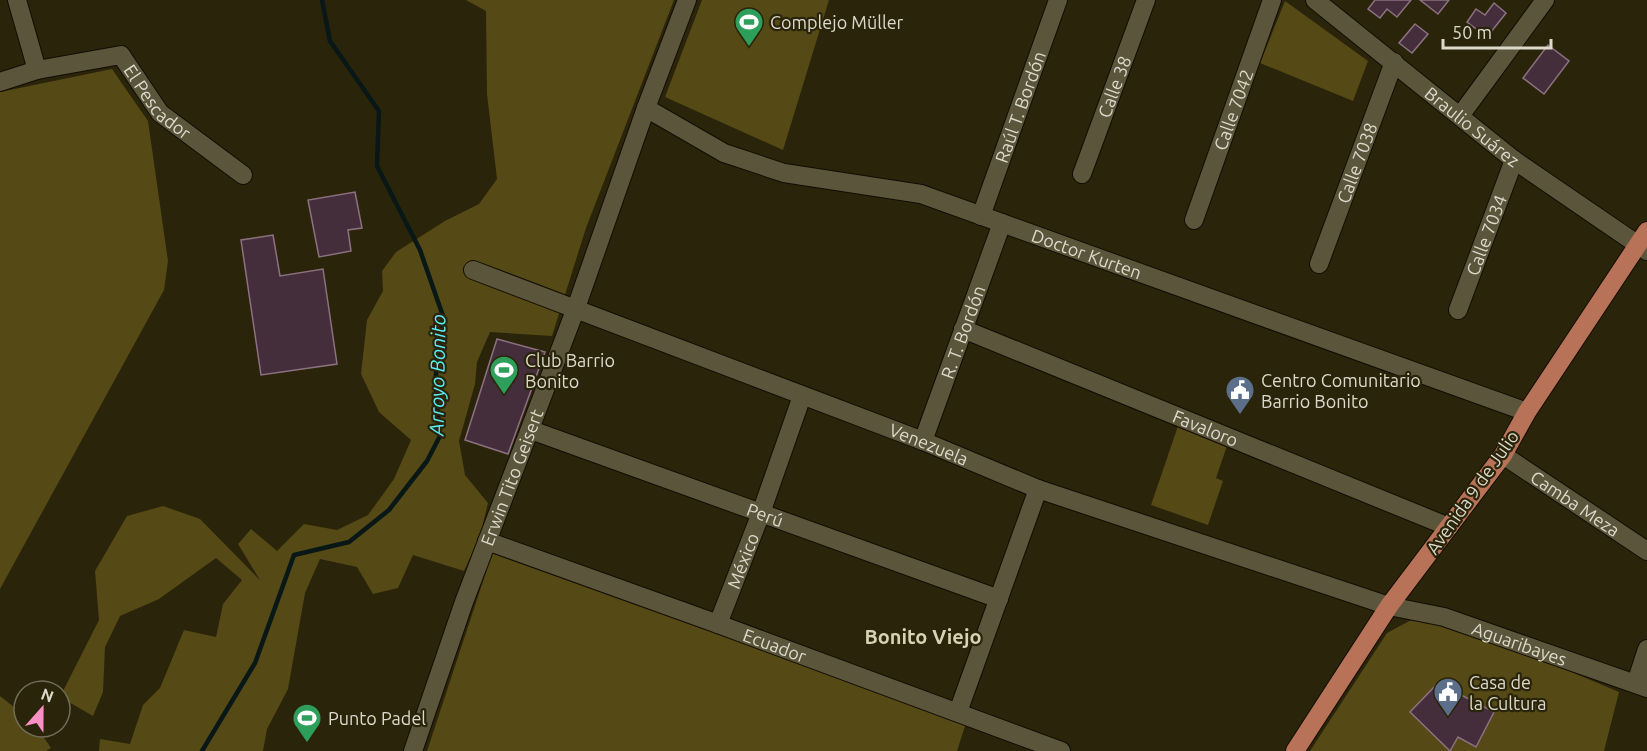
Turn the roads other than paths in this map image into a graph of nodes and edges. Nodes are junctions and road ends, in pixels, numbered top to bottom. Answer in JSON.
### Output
{"nodes":[{"id":1,"x":17,"y":0,"type":"edge"},
{"id":2,"x":687,"y":0,"type":"edge"},
{"id":3,"x":1058,"y":0,"type":"edge"},
{"id":4,"x":1146,"y":0,"type":"edge"},
{"id":5,"x":1272,"y":0,"type":"edge"},
{"id":6,"x":1315,"y":0,"type":"edge"},
{"id":7,"x":1545,"y":0,"type":"edge"},
{"id":8,"x":1336,"y":6,"type":"edge"},
{"id":9,"x":1394,"y":62,"type":"junction"},
{"id":10,"x":37,"y":70,"type":"junction"},
{"id":11,"x":0,"y":82,"type":"edge"},
{"id":12,"x":646,"y":108,"type":"junction"},
{"id":13,"x":1460,"y":116,"type":"junction"},
{"id":14,"x":1514,"y":160,"type":"junction"},
{"id":15,"x":1082,"y":174,"type":"dead end"},
{"id":16,"x":243,"y":175,"type":"dead end"},
{"id":17,"x":981,"y":216,"type":"junction"},
{"id":18,"x":1194,"y":220,"type":"dead end"},
{"id":19,"x":1002,"y":223,"type":"junction"},
{"id":20,"x":1644,"y":242,"type":"edge"},
{"id":21,"x":1319,"y":264,"type":"dead end"},
{"id":22,"x":473,"y":270,"type":"dead end"},
{"id":23,"x":576,"y":309,"type":"junction"},
{"id":24,"x":1458,"y":310,"type":"dead end"},
{"id":25,"x":963,"y":329,"type":"junction"},
{"id":26,"x":802,"y":396,"type":"junction"},
{"id":27,"x":1527,"y":412,"type":"junction"},
{"id":28,"x":531,"y":430,"type":"junction"},
{"id":29,"x":922,"y":441,"type":"junction"},
{"id":30,"x":1503,"y":455,"type":"junction"},
{"id":31,"x":1038,"y":489,"type":"junction"},
{"id":32,"x":761,"y":513,"type":"junction"},
{"id":33,"x":1449,"y":527,"type":"junction"},
{"id":34,"x":487,"y":541,"type":"junction"},
{"id":35,"x":1647,"y":551,"type":"edge"},
{"id":36,"x":999,"y":599,"type":"junction"},
{"id":37,"x":1389,"y":606,"type":"junction"},
{"id":38,"x":718,"y":624,"type":"junction"},
{"id":39,"x":1647,"y":649,"type":"edge"},
{"id":40,"x":1641,"y":685,"type":"edge"},
{"id":41,"x":958,"y":712,"type":"junction"},
{"id":42,"x":413,"y":751,"type":"edge"},
{"id":43,"x":1061,"y":751,"type":"edge"},
{"id":44,"x":1295,"y":751,"type":"edge"}],
"edges":[{"from":1,"to":10,"type":"street"},
{"from":2,"to":12,"type":"street","name":"Erwin Tito Geisert"},
{"from":3,"to":17,"type":"street","name":"Raúl T. Bordón"},
{"from":4,"to":15,"type":"street","name":"Calle 38"},
{"from":5,"to":18,"type":"street","name":"Calle 7042"},
{"from":6,"to":8,"type":"street","name":"Braulio Suárez"},
{"from":7,"to":13,"type":"street"},
{"from":8,"to":9,"type":"street","name":"Braulio Suárez"},
{"from":9,"to":13,"type":"street","name":"Braulio Suárez"},
{"from":9,"to":21,"type":"street","name":"Calle 7038"},
{"from":10,"to":11,"type":"street","name":"El Pescador"},
{"from":10,"to":16,"type":"street","name":"El Pescador"},
{"from":12,"to":17,"type":"street","name":"Doctor Kurten"},
{"from":12,"to":23,"type":"street","name":"Erwin Tito Geisert"},
{"from":13,"to":14,"type":"street","name":"Braulio Suárez"},
{"from":14,"to":20,"type":"street","name":"Braulio Suárez"},
{"from":14,"to":24,"type":"street","name":"Calle 7034"},
{"from":17,"to":19,"type":"street","name":"Doctor Kurten"},
{"from":19,"to":25,"type":"street","name":"R. T. Bordón"},
{"from":19,"to":27,"type":"street","name":"Doctor Kurten"},
{"from":20,"to":27,"type":"main road","name":"Avenida 9 de Julio"},
{"from":22,"to":23,"type":"street","name":"Venezuela"},
{"from":23,"to":26,"type":"street","name":"Venezuela"},
{"from":23,"to":28,"type":"street","name":"Erwin Tito Geisert"},
{"from":25,"to":29,"type":"street","name":"R. T. Bordón"},
{"from":25,"to":33,"type":"street","name":"Favaloro"},
{"from":26,"to":29,"type":"street","name":"Venezuela"},
{"from":26,"to":32,"type":"street","name":"México"},
{"from":27,"to":30,"type":"main road","name":"Avenida 9 de Julio"},
{"from":28,"to":32,"type":"street","name":"Perú"},
{"from":28,"to":34,"type":"street","name":"Erwin Tito Geisert"},
{"from":29,"to":31,"type":"street","name":"Venezuela"},
{"from":30,"to":33,"type":"main road","name":"Avenida 9 de Julio"},
{"from":30,"to":35,"type":"street","name":"Camba Meza"},
{"from":31,"to":36,"type":"street"},
{"from":31,"to":37,"type":"street","name":"Venezuela"},
{"from":32,"to":36,"type":"street","name":"Perú"},
{"from":32,"to":38,"type":"street","name":"México"},
{"from":33,"to":37,"type":"main road","name":"Avenida 9 de Julio"},
{"from":34,"to":38,"type":"street","name":"Ecuador"},
{"from":34,"to":42,"type":"street","name":"Erwin Tito Geisert"},
{"from":36,"to":41,"type":"street"},
{"from":37,"to":40,"type":"street","name":"Aguaribayes"},
{"from":37,"to":44,"type":"main road","name":"Avenida 9 de Julio"},
{"from":38,"to":41,"type":"street","name":"Ecuador"},
{"from":39,"to":40,"type":"street"},
{"from":41,"to":43,"type":"street","name":"Ecuador"}]}
